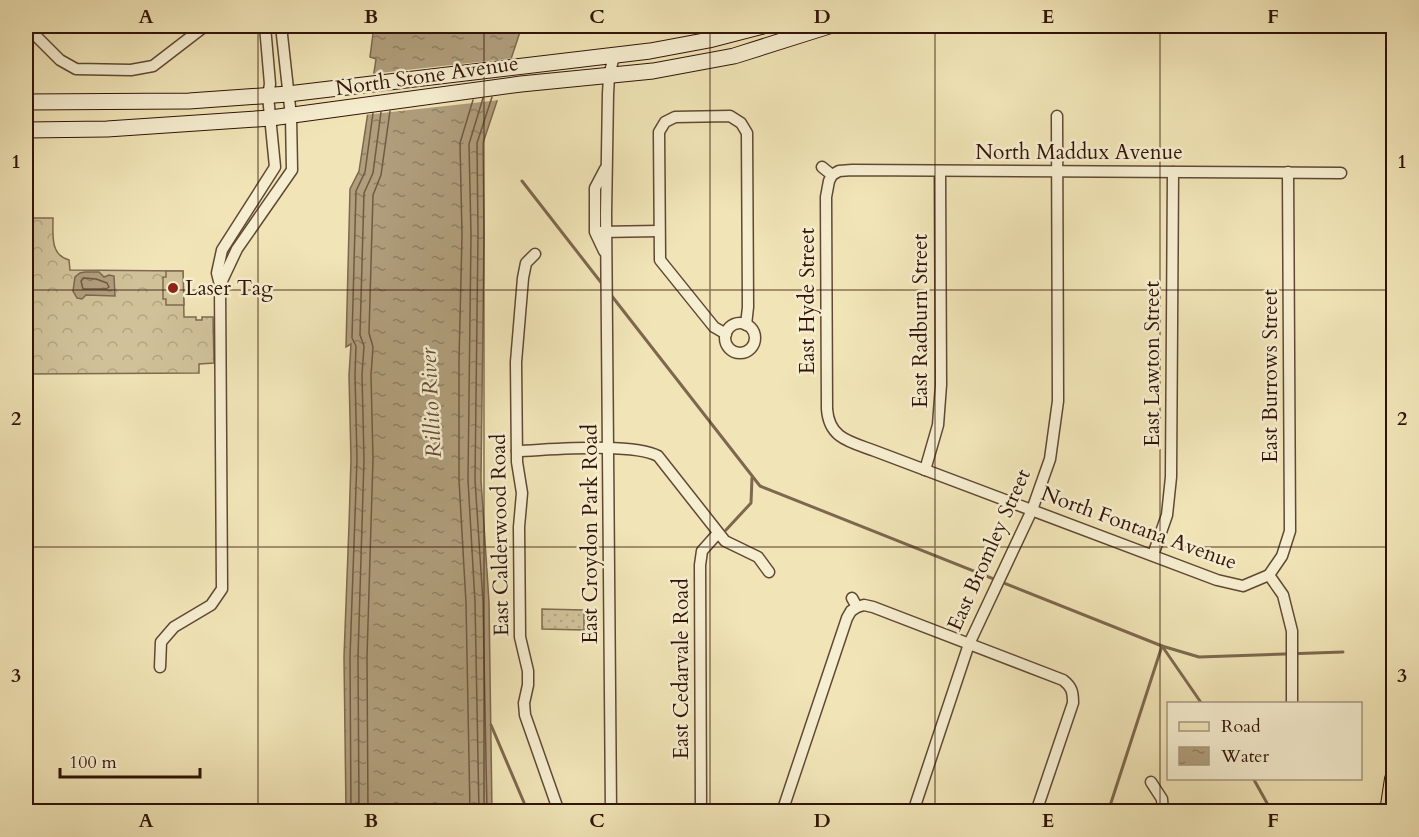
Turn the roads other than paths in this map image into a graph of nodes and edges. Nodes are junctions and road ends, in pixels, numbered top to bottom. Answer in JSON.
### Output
{"nodes":[{"id":1,"x":26,"y":26,"type":"edge"},
{"id":2,"x":205,"y":26,"type":"edge"},
{"id":3,"x":265,"y":26,"type":"edge"},
{"id":4,"x":281,"y":26,"type":"edge"},
{"id":5,"x":763,"y":26,"type":"edge"},
{"id":6,"x":829,"y":26,"type":"edge"},
{"id":7,"x":615,"y":56,"type":"junction"},
{"id":8,"x":609,"y":76,"type":"junction"},
{"id":9,"x":288,"y":94,"type":"junction"},
{"id":10,"x":268,"y":96,"type":"junction"},
{"id":11,"x":26,"y":102,"type":"edge"},
{"id":12,"x":291,"y":116,"type":"junction"},
{"id":13,"x":1057,"y":116,"type":"dead end"},
{"id":14,"x":271,"y":118,"type":"junction"},
{"id":15,"x":26,"y":130,"type":"edge"},
{"id":16,"x":822,"y":167,"type":"dead end"},
{"id":17,"x":940,"y":171,"type":"junction"},
{"id":18,"x":1057,"y":171,"type":"junction"},
{"id":19,"x":1173,"y":171,"type":"junction"},
{"id":20,"x":1288,"y":172,"type":"junction"},
{"id":21,"x":1341,"y":172,"type":"dead end"},
{"id":22,"x":832,"y":176,"type":"junction"},
{"id":23,"x":659,"y":231,"type":"junction"},
{"id":24,"x":601,"y":232,"type":"junction"},
{"id":25,"x":535,"y":254,"type":"dead end"},
{"id":26,"x":220,"y":285,"type":"junction"},
{"id":27,"x":746,"y":324,"type":"junction"},
{"id":28,"x":726,"y":334,"type":"junction"},
{"id":29,"x":831,"y":427,"type":"joint"},
{"id":30,"x":610,"y":449,"type":"junction"},
{"id":31,"x":517,"y":451,"type":"junction"},
{"id":32,"x":925,"y":470,"type":"junction"},
{"id":33,"x":1032,"y":510,"type":"junction"},
{"id":34,"x":718,"y":533,"type":"junction"},
{"id":35,"x":1154,"y":555,"type":"junction"},
{"id":36,"x":769,"y":572,"type":"dead end"},
{"id":37,"x":1269,"y":575,"type":"junction"},
{"id":38,"x":969,"y":644,"type":"junction"},
{"id":39,"x":160,"y":667,"type":"dead end"},
{"id":40,"x":1292,"y":702,"type":"edge"},
{"id":41,"x":1394,"y":779,"type":"edge"},
{"id":42,"x":1151,"y":782,"type":"dead end"},
{"id":43,"x":559,"y":812,"type":"edge"},
{"id":44,"x":611,"y":812,"type":"edge"},
{"id":45,"x":701,"y":812,"type":"edge"},
{"id":46,"x":782,"y":812,"type":"edge"},
{"id":47,"x":913,"y":812,"type":"edge"},
{"id":48,"x":1036,"y":812,"type":"edge"},
{"id":49,"x":1163,"y":812,"type":"edge"},
{"id":50,"x":1389,"y":812,"type":"edge"}],
"edges":[{"from":1,"to":2,"type":"street"},
{"from":3,"to":10,"type":"street"},
{"from":4,"to":9,"type":"street"},
{"from":5,"to":7,"type":"main road","name":"North Stone Avenue"},
{"from":6,"to":8,"type":"main road","name":"North Stone Avenue"},
{"from":7,"to":8,"type":"street","name":"East Croydon Park Road"},
{"from":7,"to":9,"type":"main road","name":"North Stone Avenue"},
{"from":8,"to":12,"type":"main road","name":"North Stone Avenue"},
{"from":8,"to":24,"type":"street","name":"East Croydon Park Road"},
{"from":9,"to":10,"type":"main road","name":"North Stone Avenue"},
{"from":9,"to":12,"type":"street"},
{"from":10,"to":11,"type":"main road","name":"North Stone Avenue"},
{"from":10,"to":14,"type":"street"},
{"from":12,"to":14,"type":"main road","name":"North Stone Avenue"},
{"from":12,"to":26,"type":"street"},
{"from":13,"to":18,"type":"street","name":"East Bromley Street"},
{"from":14,"to":15,"type":"main road","name":"North Stone Avenue"},
{"from":14,"to":26,"type":"street"},
{"from":16,"to":22,"type":"street"},
{"from":17,"to":18,"type":"street","name":"North Maddux Avenue"},
{"from":17,"to":22,"type":"street","name":"North Maddux Avenue"},
{"from":17,"to":32,"type":"street","name":"East Radburn Street"},
{"from":18,"to":19,"type":"street","name":"North Maddux Avenue"},
{"from":18,"to":33,"type":"street","name":"East Bromley Street"},
{"from":19,"to":20,"type":"street","name":"North Maddux Avenue"},
{"from":19,"to":35,"type":"street","name":"East Lawton Street"},
{"from":20,"to":21,"type":"street","name":"North Maddux Avenue"},
{"from":20,"to":37,"type":"street","name":"East Burrows Street"},
{"from":22,"to":29,"type":"street","name":"East Hyde Street"},
{"from":23,"to":24,"type":"street"},
{"from":23,"to":27,"type":"street"},
{"from":23,"to":28,"type":"street"},
{"from":24,"to":30,"type":"street","name":"East Croydon Park Road"},
{"from":25,"to":31,"type":"street","name":"East Calderwood Road"},
{"from":26,"to":39,"type":"street"},
{"from":27,"to":28,"type":"street"},
{"from":27,"to":28,"type":"street"},
{"from":29,"to":32,"type":"street","name":"North Fontana Avenue"},
{"from":30,"to":31,"type":"street"},
{"from":30,"to":34,"type":"street"},
{"from":30,"to":44,"type":"street","name":"East Croydon Park Road"},
{"from":31,"to":43,"type":"street","name":"East Calderwood Road"},
{"from":32,"to":33,"type":"street","name":"North Fontana Avenue"},
{"from":33,"to":35,"type":"street","name":"North Fontana Avenue"},
{"from":33,"to":38,"type":"street","name":"East Bromley Street"},
{"from":34,"to":36,"type":"street"},
{"from":34,"to":45,"type":"street","name":"East Cedarvale Road"},
{"from":35,"to":37,"type":"street","name":"North Fontana Avenue"},
{"from":37,"to":40,"type":"street"},
{"from":38,"to":46,"type":"street"},
{"from":38,"to":47,"type":"street","name":"East Bromley Street"},
{"from":38,"to":48,"type":"street"},
{"from":41,"to":50,"type":"main road"},
{"from":42,"to":49,"type":"street"}]}
